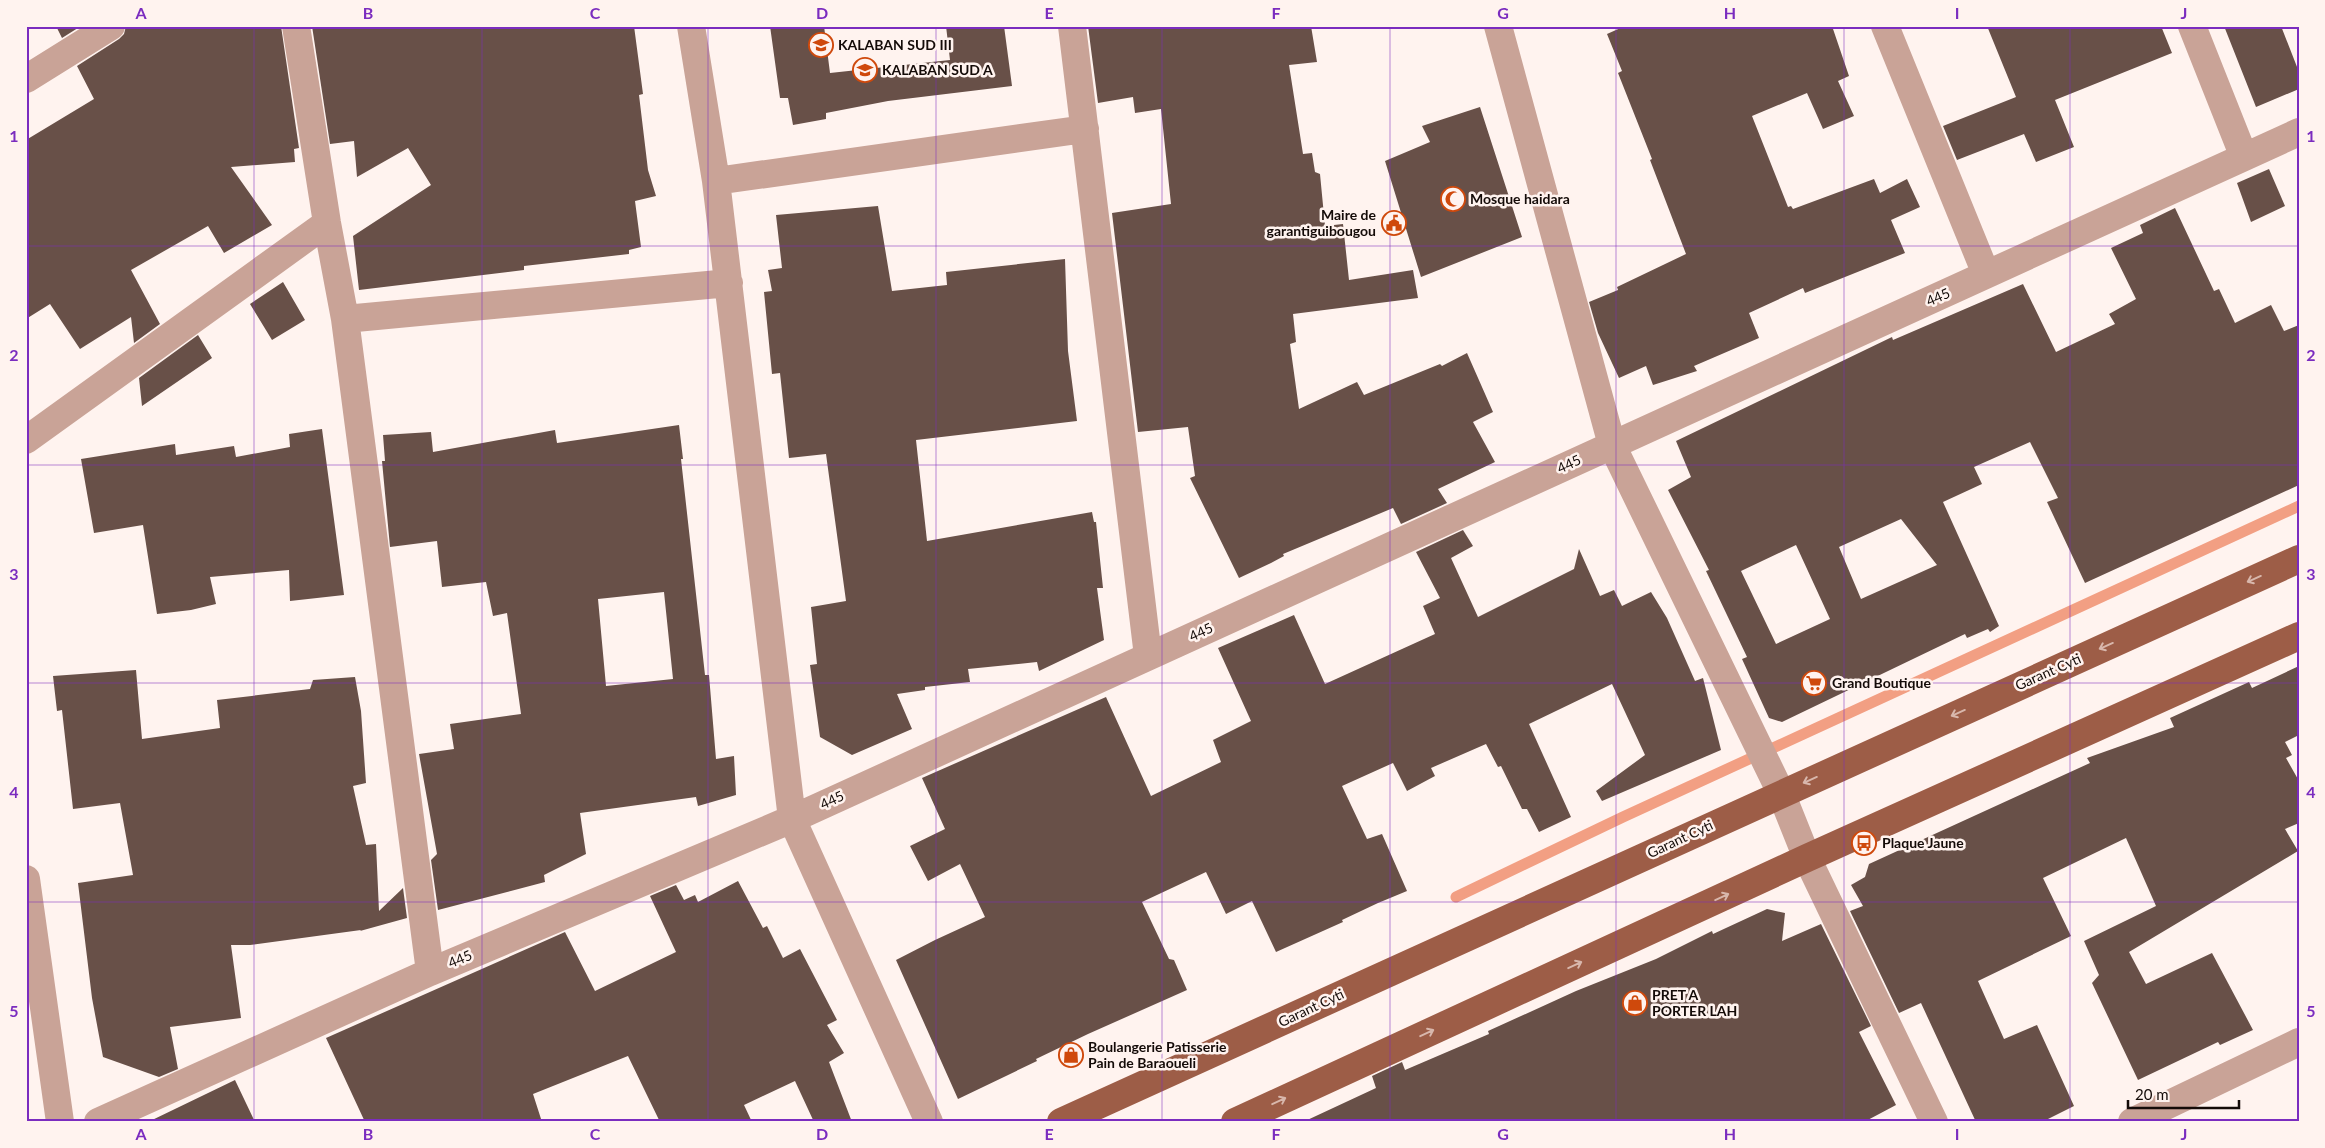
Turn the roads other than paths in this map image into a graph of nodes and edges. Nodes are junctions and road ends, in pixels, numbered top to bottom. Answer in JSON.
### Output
{"nodes":[{"id":1,"x":111,"y":26,"type":"edge"},
{"id":2,"x":296,"y":26,"type":"edge"},
{"id":3,"x":692,"y":26,"type":"edge"},
{"id":4,"x":1072,"y":26,"type":"edge"},
{"id":5,"x":1498,"y":26,"type":"edge"},
{"id":6,"x":1885,"y":26,"type":"edge"},
{"id":7,"x":2192,"y":26,"type":"edge"},
{"id":8,"x":26,"y":79,"type":"edge"},
{"id":9,"x":1085,"y":129,"type":"junction"},
{"id":10,"x":2299,"y":132,"type":"edge"},
{"id":11,"x":2244,"y":157,"type":"junction"},
{"id":12,"x":716,"y":181,"type":"junction"},
{"id":13,"x":327,"y":223,"type":"junction"},
{"id":14,"x":1986,"y":274,"type":"junction"},
{"id":15,"x":729,"y":283,"type":"junction"},
{"id":16,"x":345,"y":319,"type":"junction"},
{"id":17,"x":26,"y":440,"type":"edge"},
{"id":18,"x":1612,"y":445,"type":"junction"},
{"id":19,"x":2299,"y":559,"type":"edge"},
{"id":20,"x":2299,"y":636,"type":"edge"},
{"id":21,"x":1148,"y":656,"type":"junction"},
{"id":22,"x":1781,"y":793,"type":"junction"},
{"id":23,"x":792,"y":819,"type":"junction"},
{"id":24,"x":1807,"y":858,"type":"junction"},
{"id":25,"x":26,"y":879,"type":"edge"},
{"id":26,"x":430,"y":972,"type":"junction"},
{"id":27,"x":2299,"y":1042,"type":"edge"},
{"id":28,"x":60,"y":1122,"type":"edge"},
{"id":29,"x":98,"y":1122,"type":"edge"},
{"id":30,"x":929,"y":1122,"type":"edge"},
{"id":31,"x":1061,"y":1122,"type":"edge"},
{"id":32,"x":1235,"y":1122,"type":"edge"},
{"id":33,"x":1934,"y":1122,"type":"edge"},
{"id":34,"x":2132,"y":1122,"type":"edge"}],
"edges":[{"from":1,"to":8,"type":"street"},
{"from":2,"to":13,"type":"street"},
{"from":3,"to":12,"type":"street"},
{"from":4,"to":9,"type":"street"},
{"from":5,"to":18,"type":"street"},
{"from":6,"to":14,"type":"street"},
{"from":7,"to":11,"type":"street"},
{"from":9,"to":12,"type":"street"},
{"from":9,"to":21,"type":"street"},
{"from":10,"to":11,"type":"street","name":"445"},
{"from":11,"to":14,"type":"street","name":"445"},
{"from":12,"to":15,"type":"street"},
{"from":13,"to":16,"type":"street"},
{"from":13,"to":17,"type":"street"},
{"from":14,"to":18,"type":"street","name":"445"},
{"from":15,"to":16,"type":"street"},
{"from":15,"to":23,"type":"street"},
{"from":16,"to":26,"type":"street"},
{"from":18,"to":21,"type":"street","name":"445"},
{"from":18,"to":22,"type":"street"},
{"from":19,"to":22,"type":"main road","name":"Garant Cyti","one_way":true},
{"from":20,"to":24,"type":"main road"},
{"from":21,"to":23,"type":"street","name":"445"},
{"from":22,"to":24,"type":"street"},
{"from":22,"to":31,"type":"main road","name":"Garant Cyti"},
{"from":23,"to":26,"type":"street","name":"445"},
{"from":23,"to":30,"type":"street"},
{"from":32,"to":24,"type":"main road","one_way":true},
{"from":24,"to":33,"type":"street"},
{"from":25,"to":28,"type":"street"},
{"from":26,"to":29,"type":"street","name":"445"},
{"from":27,"to":34,"type":"street"}]}
